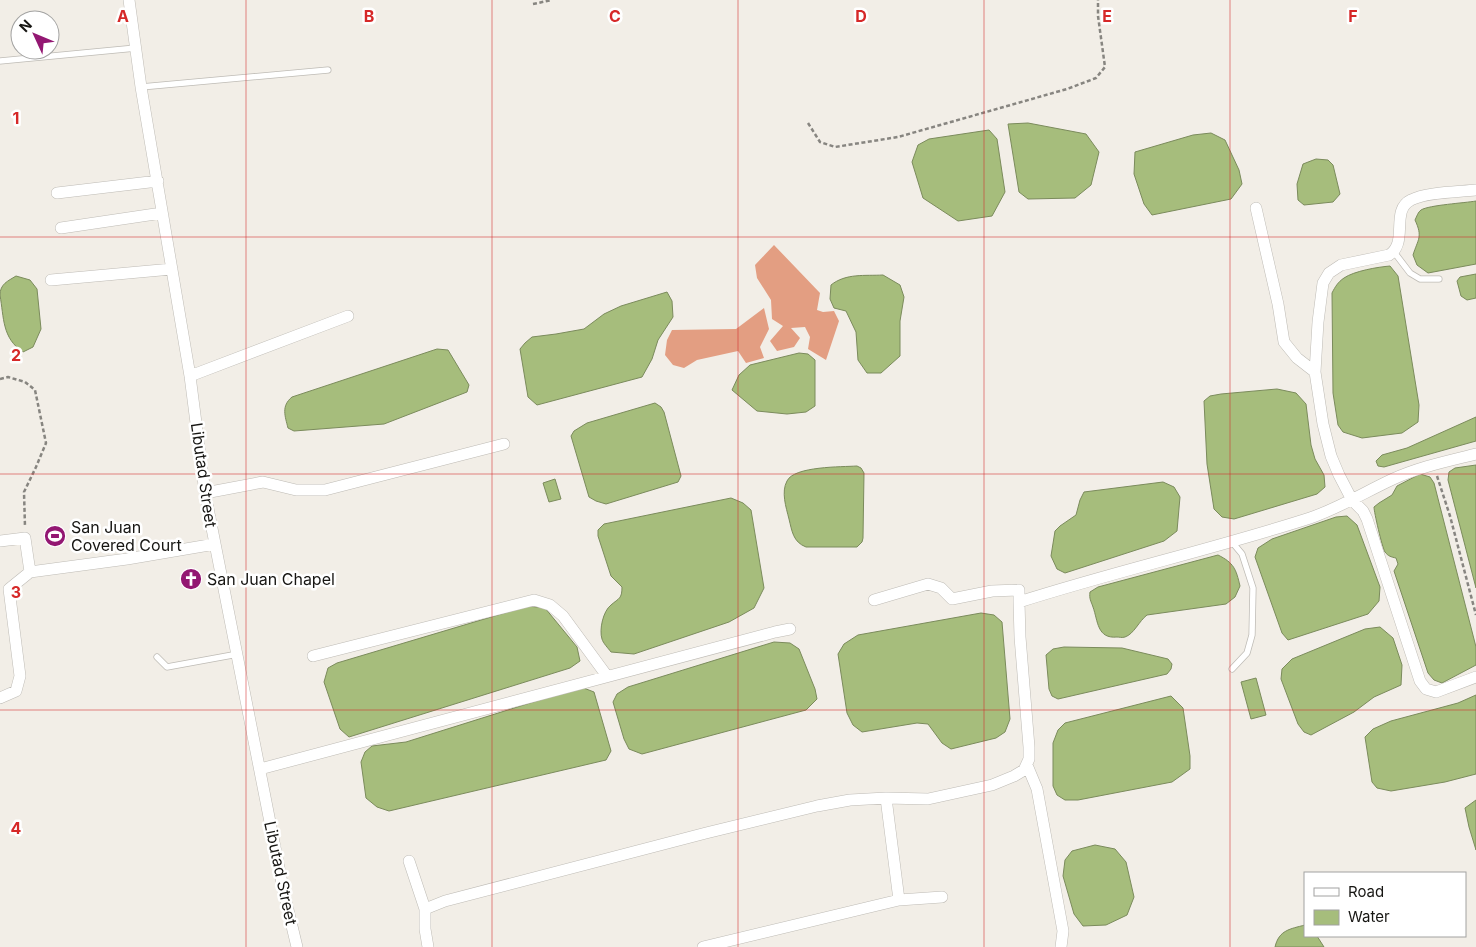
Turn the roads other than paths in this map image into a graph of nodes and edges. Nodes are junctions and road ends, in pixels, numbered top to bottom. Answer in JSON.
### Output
{"nodes":[{"id":1,"x":129,"y":0,"type":"edge"},
{"id":2,"x":136,"y":48,"type":"junction"},
{"id":3,"x":0,"y":61,"type":"edge"},
{"id":4,"x":328,"y":70,"type":"dead end"},
{"id":5,"x":141,"y":86,"type":"junction"},
{"id":6,"x":158,"y":181,"type":"junction"},
{"id":7,"x":1476,"y":190,"type":"edge"},
{"id":8,"x":57,"y":193,"type":"dead end"},
{"id":9,"x":1256,"y":208,"type":"dead end"},
{"id":10,"x":162,"y":213,"type":"junction"},
{"id":11,"x":61,"y":228,"type":"dead end"},
{"id":12,"x":1394,"y":252,"type":"junction"},
{"id":13,"x":172,"y":269,"type":"junction"},
{"id":14,"x":1439,"y":279,"type":"dead end"},
{"id":15,"x":51,"y":280,"type":"dead end"},
{"id":16,"x":348,"y":316,"type":"dead end"},
{"id":17,"x":1315,"y":372,"type":"junction"},
{"id":18,"x":190,"y":376,"type":"junction"},
{"id":19,"x":504,"y":444,"type":"dead end"},
{"id":20,"x":1476,"y":454,"type":"edge"},
{"id":21,"x":205,"y":493,"type":"junction"},
{"id":22,"x":1352,"y":500,"type":"junction"},
{"id":23,"x":0,"y":541,"type":"edge"},
{"id":24,"x":1232,"y":542,"type":"junction"},
{"id":25,"x":215,"y":544,"type":"junction"},
{"id":26,"x":30,"y":572,"type":"junction"},
{"id":27,"x":874,"y":600,"type":"dead end"},
{"id":28,"x":1019,"y":602,"type":"junction"},
{"id":29,"x":790,"y":629,"type":"dead end"},
{"id":30,"x":238,"y":654,"type":"junction"},
{"id":31,"x":313,"y":656,"type":"dead end"},
{"id":32,"x":157,"y":658,"type":"dead end"},
{"id":33,"x":1232,"y":669,"type":"dead end"},
{"id":34,"x":607,"y":676,"type":"junction"},
{"id":35,"x":1476,"y":677,"type":"edge"},
{"id":36,"x":0,"y":698,"type":"edge"},
{"id":37,"x":1027,"y":765,"type":"junction"},
{"id":38,"x":260,"y":769,"type":"junction"},
{"id":39,"x":886,"y":798,"type":"junction"},
{"id":40,"x":409,"y":861,"type":"dead end"},
{"id":41,"x":942,"y":897,"type":"dead end"},
{"id":42,"x":899,"y":900,"type":"junction"},
{"id":43,"x":425,"y":909,"type":"junction"},
{"id":44,"x":297,"y":947,"type":"edge"},
{"id":45,"x":428,"y":947,"type":"edge"},
{"id":46,"x":703,"y":947,"type":"edge"},
{"id":47,"x":1061,"y":947,"type":"edge"}],
"edges":[{"from":1,"to":2,"type":"street","name":"Libutad Street"},
{"from":2,"to":3,"type":"lane"},
{"from":2,"to":5,"type":"street","name":"Libutad Street"},
{"from":4,"to":5,"type":"lane"},
{"from":5,"to":6,"type":"street","name":"Libutad Street"},
{"from":6,"to":8,"type":"street"},
{"from":6,"to":10,"type":"street","name":"Libutad Street"},
{"from":7,"to":12,"type":"street"},
{"from":9,"to":17,"type":"street"},
{"from":10,"to":11,"type":"street"},
{"from":10,"to":13,"type":"street","name":"Libutad Street"},
{"from":12,"to":14,"type":"lane"},
{"from":12,"to":17,"type":"street"},
{"from":13,"to":15,"type":"street"},
{"from":13,"to":18,"type":"street","name":"Libutad Street"},
{"from":16,"to":18,"type":"street"},
{"from":17,"to":22,"type":"street"},
{"from":18,"to":21,"type":"street","name":"Libutad Street"},
{"from":19,"to":21,"type":"street"},
{"from":20,"to":22,"type":"street"},
{"from":21,"to":25,"type":"street","name":"Libutad Street"},
{"from":22,"to":24,"type":"street"},
{"from":22,"to":35,"type":"street"},
{"from":23,"to":26,"type":"street"},
{"from":24,"to":28,"type":"street"},
{"from":24,"to":33,"type":"lane"},
{"from":25,"to":26,"type":"street"},
{"from":25,"to":30,"type":"street","name":"Libutad Street"},
{"from":26,"to":36,"type":"street"},
{"from":27,"to":28,"type":"street"},
{"from":28,"to":37,"type":"street"},
{"from":29,"to":34,"type":"street"},
{"from":30,"to":32,"type":"lane"},
{"from":30,"to":38,"type":"street","name":"Libutad Street"},
{"from":31,"to":34,"type":"street"},
{"from":34,"to":38,"type":"street"},
{"from":37,"to":39,"type":"street"},
{"from":37,"to":47,"type":"street"},
{"from":38,"to":44,"type":"street","name":"Libutad Street"},
{"from":39,"to":42,"type":"street"},
{"from":39,"to":43,"type":"street"},
{"from":40,"to":43,"type":"street"},
{"from":41,"to":42,"type":"street"},
{"from":42,"to":46,"type":"street"},
{"from":43,"to":45,"type":"street"}]}
